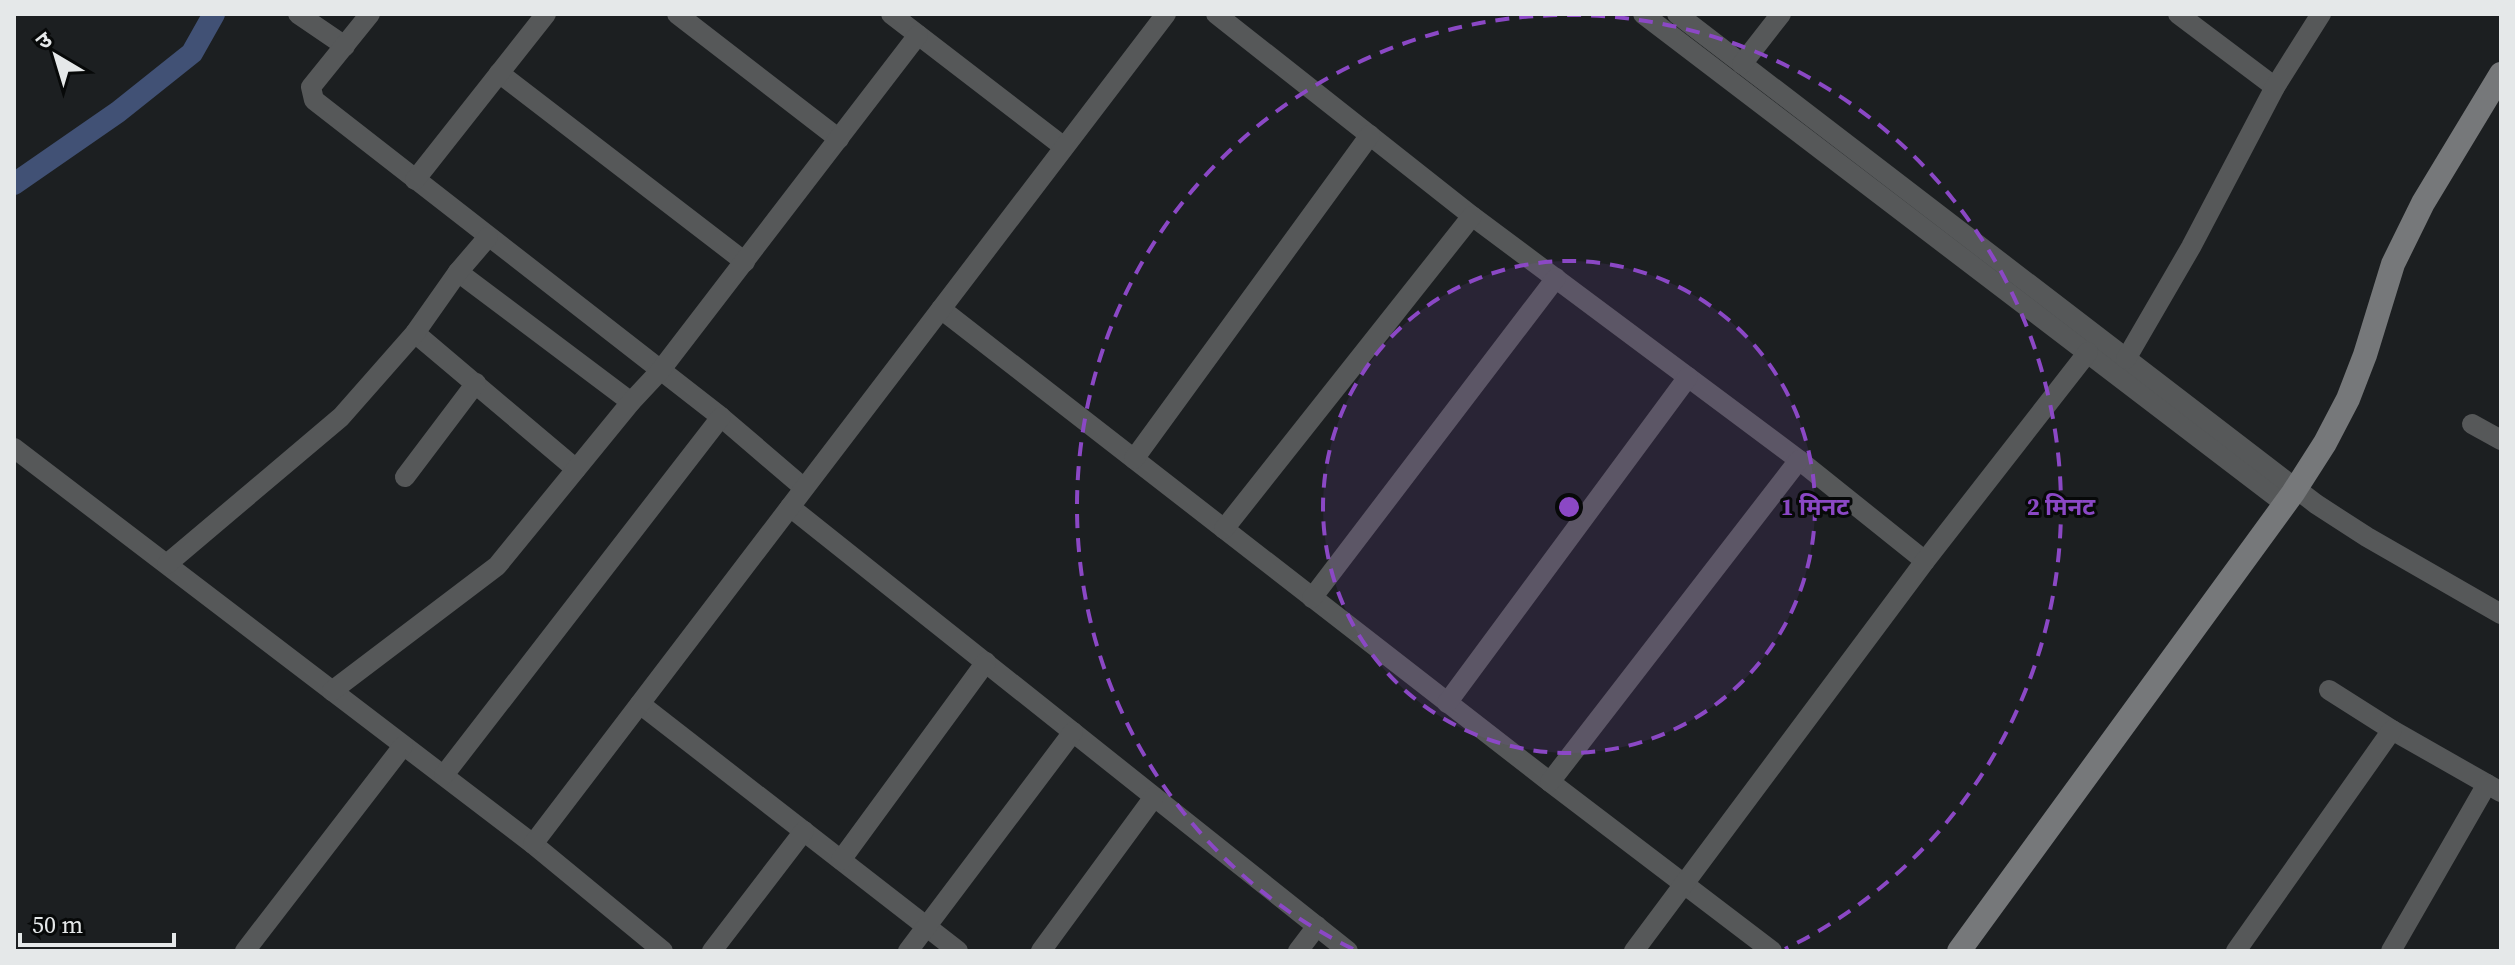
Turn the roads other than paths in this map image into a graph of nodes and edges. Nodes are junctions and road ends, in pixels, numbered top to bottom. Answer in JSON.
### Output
{"nodes":[{"id":1,"x":298,"y":14,"type":"edge"},
{"id":2,"x":370,"y":14,"type":"edge"},
{"id":3,"x":546,"y":14,"type":"edge"},
{"id":4,"x":677,"y":14,"type":"edge"},
{"id":5,"x":891,"y":14,"type":"edge"},
{"id":6,"x":1166,"y":14,"type":"edge"},
{"id":7,"x":1216,"y":14,"type":"edge"},
{"id":8,"x":1643,"y":14,"type":"edge"},
{"id":9,"x":1677,"y":14,"type":"edge"},
{"id":10,"x":1781,"y":14,"type":"edge"},
{"id":11,"x":2178,"y":14,"type":"edge"},
{"id":12,"x":2321,"y":14,"type":"edge"},
{"id":13,"x":918,"y":35,"type":"junction"},
{"id":14,"x":345,"y":46,"type":"junction"},
{"id":15,"x":1742,"y":64,"type":"junction"},
{"id":16,"x":499,"y":73,"type":"junction"},
{"id":17,"x":2501,"y":74,"type":"edge"},
{"id":18,"x":2275,"y":87,"type":"junction"},
{"id":19,"x":1370,"y":135,"type":"junction"},
{"id":20,"x":839,"y":139,"type":"junction"},
{"id":21,"x":1064,"y":147,"type":"junction"},
{"id":22,"x":415,"y":180,"type":"junction"},
{"id":23,"x":1472,"y":216,"type":"junction"},
{"id":24,"x":488,"y":237,"type":"junction"},
{"id":25,"x":745,"y":262,"type":"junction"},
{"id":26,"x":458,"y":272,"type":"junction"},
{"id":27,"x":1556,"y":278,"type":"junction"},
{"id":28,"x":941,"y":309,"type":"junction"},
{"id":29,"x":415,"y":333,"type":"junction"},
{"id":30,"x":2088,"y":352,"type":"junction"},
{"id":31,"x":2126,"y":359,"type":"junction"},
{"id":32,"x":660,"y":371,"type":"junction"},
{"id":33,"x":1688,"y":377,"type":"junction"},
{"id":34,"x":476,"y":383,"type":"junction"},
{"id":35,"x":631,"y":402,"type":"junction"},
{"id":36,"x":721,"y":417,"type":"junction"},
{"id":37,"x":2472,"y":424,"type":"dead end"},
{"id":38,"x":2501,"y":440,"type":"edge"},
{"id":39,"x":14,"y":448,"type":"edge"},
{"id":40,"x":1134,"y":459,"type":"junction"},
{"id":41,"x":1799,"y":460,"type":"junction"},
{"id":42,"x":576,"y":469,"type":"junction"},
{"id":43,"x":405,"y":477,"type":"dead end"},
{"id":44,"x":804,"y":488,"type":"junction"},
{"id":45,"x":2289,"y":495,"type":"junction"},
{"id":46,"x":790,"y":507,"type":"junction"},
{"id":47,"x":1224,"y":529,"type":"junction"},
{"id":48,"x":1925,"y":561,"type":"junction"},
{"id":49,"x":167,"y":564,"type":"junction"},
{"id":50,"x":1312,"y":598,"type":"junction"},
{"id":51,"x":2501,"y":614,"type":"edge"},
{"id":52,"x":986,"y":662,"type":"junction"},
{"id":53,"x":2329,"y":690,"type":"dead end"},
{"id":54,"x":332,"y":691,"type":"junction"},
{"id":55,"x":1447,"y":703,"type":"junction"},
{"id":56,"x":640,"y":704,"type":"junction"},
{"id":57,"x":2392,"y":730,"type":"junction"},
{"id":58,"x":1073,"y":732,"type":"junction"},
{"id":59,"x":403,"y":746,"type":"junction"},
{"id":60,"x":444,"y":775,"type":"junction"},
{"id":61,"x":1550,"y":782,"type":"junction"},
{"id":62,"x":2494,"y":788,"type":"edge"},
{"id":63,"x":1154,"y":797,"type":"junction"},
{"id":64,"x":804,"y":831,"type":"junction"},
{"id":65,"x":533,"y":844,"type":"junction"},
{"id":66,"x":841,"y":860,"type":"junction"},
{"id":67,"x":1685,"y":886,"type":"junction"},
{"id":68,"x":926,"y":926,"type":"junction"},
{"id":69,"x":1317,"y":926,"type":"junction"},
{"id":70,"x":245,"y":951,"type":"edge"},
{"id":71,"x":663,"y":951,"type":"edge"},
{"id":72,"x":712,"y":951,"type":"edge"},
{"id":73,"x":908,"y":951,"type":"edge"},
{"id":74,"x":958,"y":951,"type":"edge"},
{"id":75,"x":1041,"y":951,"type":"edge"},
{"id":76,"x":1298,"y":951,"type":"edge"},
{"id":77,"x":1348,"y":951,"type":"edge"},
{"id":78,"x":1634,"y":951,"type":"edge"},
{"id":79,"x":1772,"y":951,"type":"edge"},
{"id":80,"x":1959,"y":951,"type":"edge"},
{"id":81,"x":2236,"y":951,"type":"edge"},
{"id":82,"x":2391,"y":951,"type":"edge"}],
"edges":[{"from":1,"to":14,"type":"street"},
{"from":2,"to":14,"type":"street"},
{"from":3,"to":16,"type":"street"},
{"from":4,"to":20,"type":"street"},
{"from":5,"to":13,"type":"street"},
{"from":6,"to":21,"type":"street"},
{"from":7,"to":19,"type":"street"},
{"from":8,"to":30,"type":"street"},
{"from":9,"to":15,"type":"street"},
{"from":10,"to":15,"type":"street"},
{"from":11,"to":18,"type":"street"},
{"from":12,"to":18,"type":"street"},
{"from":13,"to":20,"type":"street"},
{"from":13,"to":21,"type":"street"},
{"from":14,"to":22,"type":"street"},
{"from":15,"to":31,"type":"street"},
{"from":16,"to":22,"type":"street"},
{"from":16,"to":25,"type":"street"},
{"from":17,"to":45,"type":"street"},
{"from":18,"to":31,"type":"street"},
{"from":19,"to":23,"type":"street"},
{"from":19,"to":40,"type":"street"},
{"from":20,"to":25,"type":"street"},
{"from":21,"to":28,"type":"street"},
{"from":22,"to":24,"type":"street"},
{"from":23,"to":27,"type":"street"},
{"from":23,"to":47,"type":"street"},
{"from":24,"to":26,"type":"street"},
{"from":24,"to":32,"type":"street"},
{"from":25,"to":32,"type":"street"},
{"from":26,"to":29,"type":"street"},
{"from":26,"to":35,"type":"street"},
{"from":27,"to":33,"type":"street"},
{"from":27,"to":50,"type":"street"},
{"from":28,"to":40,"type":"street"},
{"from":28,"to":44,"type":"street"},
{"from":29,"to":34,"type":"street"},
{"from":29,"to":49,"type":"street"},
{"from":30,"to":45,"type":"street"},
{"from":30,"to":48,"type":"street"},
{"from":31,"to":45,"type":"street"},
{"from":32,"to":35,"type":"street"},
{"from":32,"to":36,"type":"street"},
{"from":33,"to":41,"type":"street"},
{"from":33,"to":55,"type":"street"},
{"from":34,"to":42,"type":"street"},
{"from":34,"to":43,"type":"street"},
{"from":35,"to":42,"type":"street"},
{"from":36,"to":44,"type":"street"},
{"from":36,"to":60,"type":"street"},
{"from":37,"to":38,"type":"street"},
{"from":39,"to":49,"type":"street"},
{"from":40,"to":47,"type":"street"},
{"from":41,"to":48,"type":"street"},
{"from":41,"to":61,"type":"street"},
{"from":42,"to":54,"type":"street"},
{"from":44,"to":46,"type":"street"},
{"from":45,"to":51,"type":"street"},
{"from":45,"to":80,"type":"street"},
{"from":46,"to":52,"type":"street"},
{"from":46,"to":56,"type":"street"},
{"from":47,"to":50,"type":"street"},
{"from":48,"to":67,"type":"street"},
{"from":49,"to":54,"type":"street"},
{"from":50,"to":55,"type":"street"},
{"from":52,"to":58,"type":"street"},
{"from":52,"to":66,"type":"street"},
{"from":53,"to":57,"type":"street"},
{"from":54,"to":59,"type":"street"},
{"from":55,"to":61,"type":"street"},
{"from":56,"to":64,"type":"street"},
{"from":56,"to":65,"type":"street"},
{"from":57,"to":62,"type":"street"},
{"from":57,"to":81,"type":"street"},
{"from":58,"to":63,"type":"street"},
{"from":58,"to":68,"type":"street"},
{"from":59,"to":60,"type":"street"},
{"from":59,"to":70,"type":"street"},
{"from":60,"to":65,"type":"street"},
{"from":61,"to":67,"type":"street"},
{"from":62,"to":82,"type":"street"},
{"from":63,"to":69,"type":"street"},
{"from":63,"to":75,"type":"street"},
{"from":64,"to":66,"type":"street"},
{"from":64,"to":72,"type":"street"},
{"from":65,"to":71,"type":"street"},
{"from":66,"to":68,"type":"street"},
{"from":67,"to":78,"type":"street"},
{"from":67,"to":79,"type":"street"},
{"from":68,"to":73,"type":"street"},
{"from":68,"to":74,"type":"street"},
{"from":69,"to":76,"type":"street"},
{"from":69,"to":77,"type":"street"}]}
